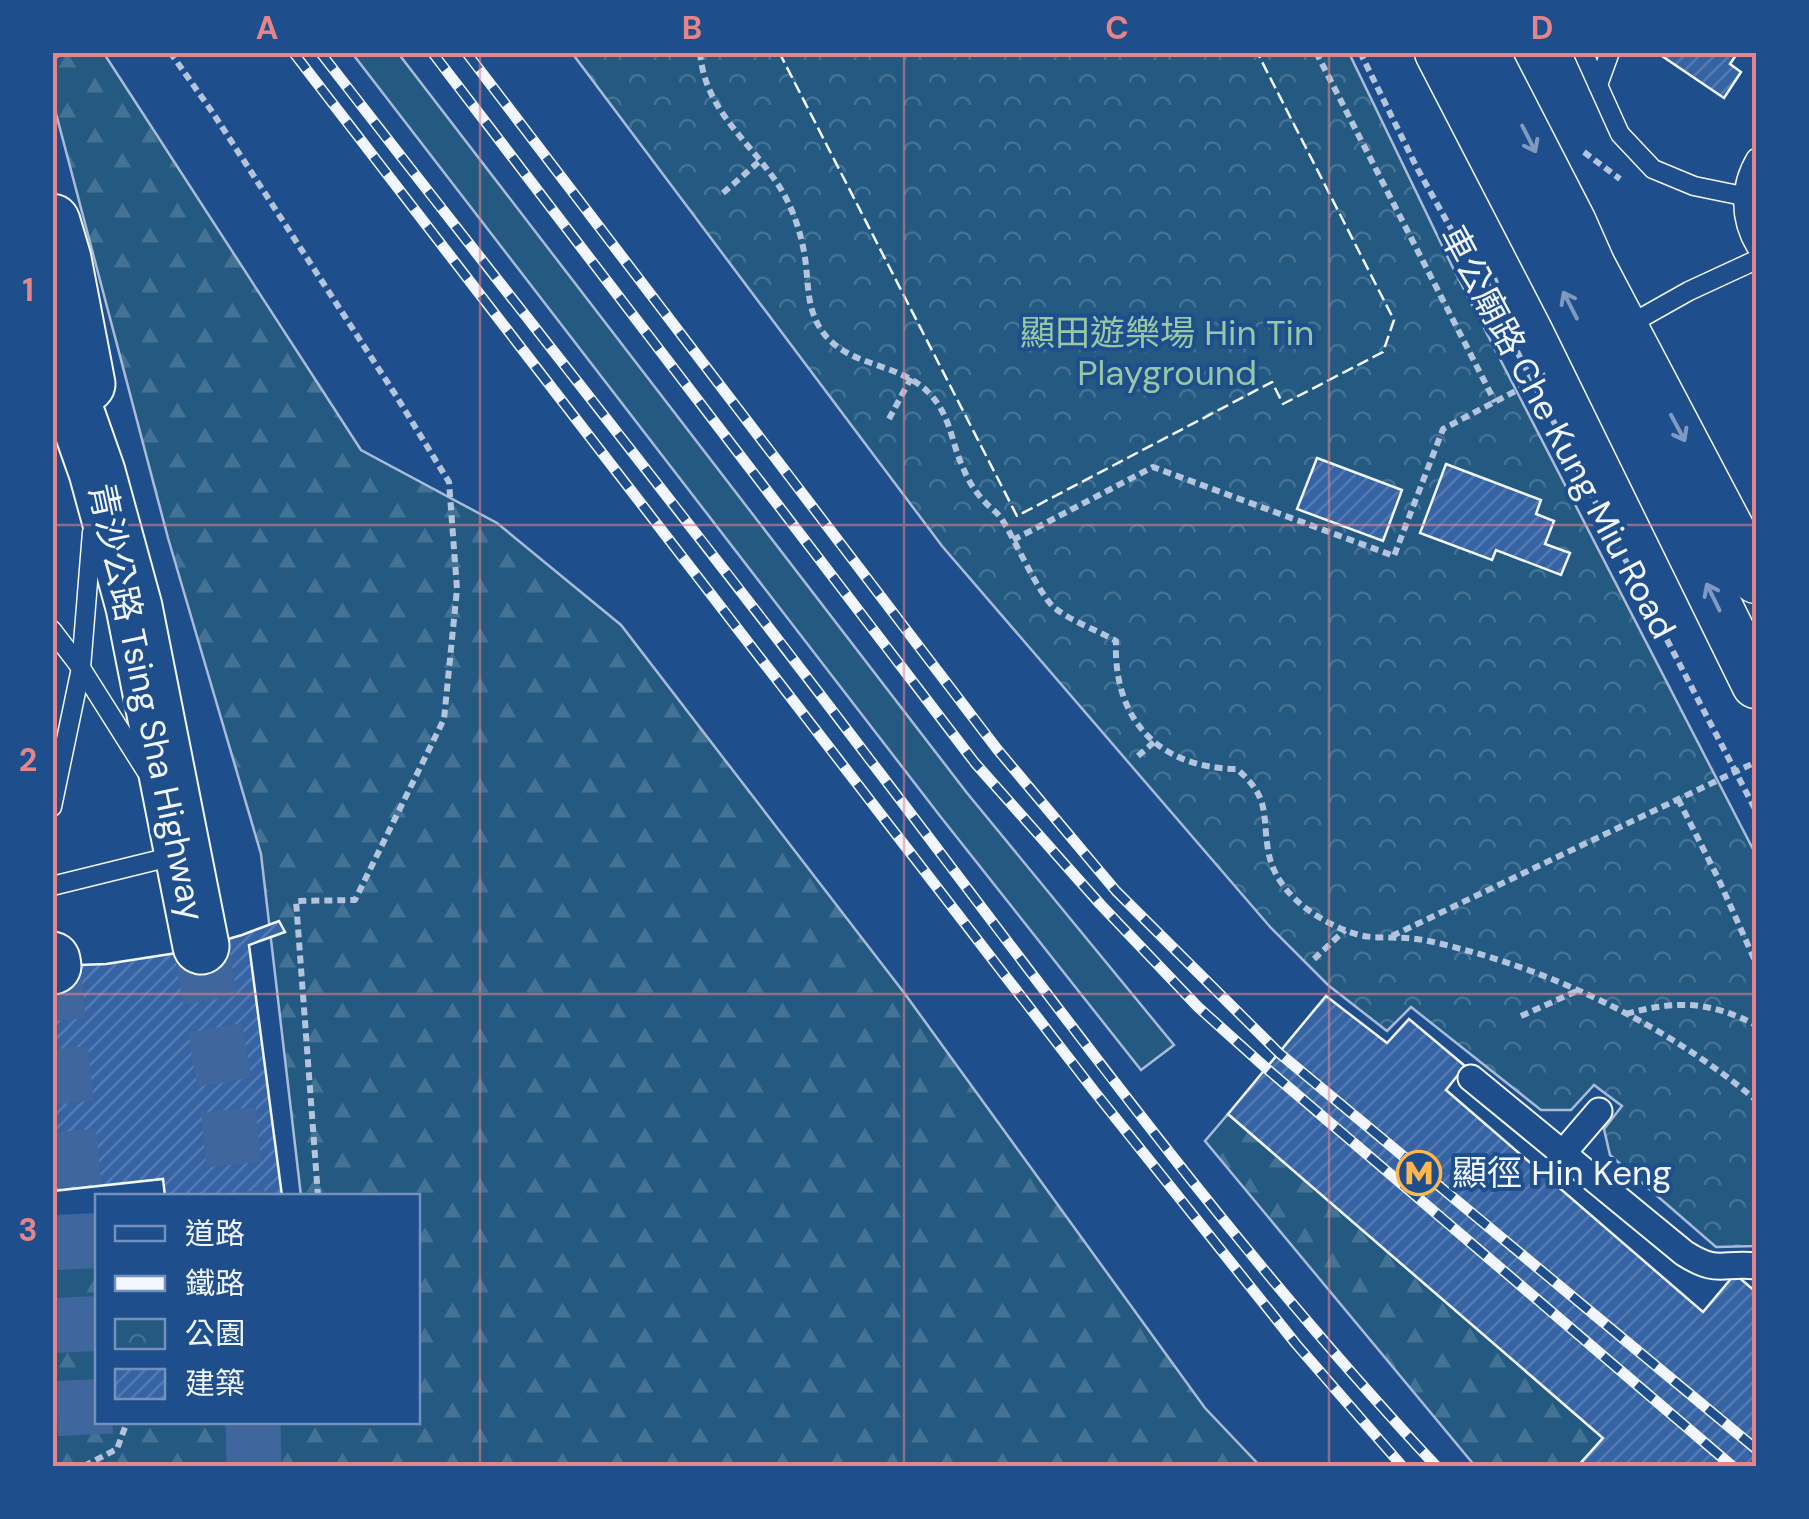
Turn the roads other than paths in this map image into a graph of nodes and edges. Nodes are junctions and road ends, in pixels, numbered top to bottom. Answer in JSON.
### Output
{"nodes":[{"id":1,"x":1439,"y":52,"type":"edge"},
{"id":2,"x":1484,"y":52,"type":"edge"},
{"id":3,"x":1582,"y":52,"type":"edge"},
{"id":4,"x":1610,"y":52,"type":"edge"},
{"id":5,"x":1598,"y":85,"type":"junction"},
{"id":6,"x":1756,"y":158,"type":"edge"},
{"id":7,"x":1743,"y":196,"type":"junction"},
{"id":8,"x":52,"y":222,"type":"edge"},
{"id":9,"x":1756,"y":247,"type":"edge"},
{"id":10,"x":1756,"y":260,"type":"edge"},
{"id":11,"x":1625,"y":327,"type":"junction"},
{"id":12,"x":52,"y":344,"type":"edge"},
{"id":13,"x":98,"y":472,"type":"junction"},
{"id":14,"x":1756,"y":579,"type":"edge"},
{"id":15,"x":52,"y":630,"type":"edge"},
{"id":16,"x":81,"y":668,"type":"junction"},
{"id":17,"x":1756,"y":684,"type":"edge"},
{"id":18,"x":52,"y":807,"type":"edge"},
{"id":19,"x":180,"y":836,"type":"junction"},
{"id":20,"x":52,"y":886,"type":"edge"},
{"id":21,"x":201,"y":946,"type":"tunnel mouth"},
{"id":22,"x":1471,"y":1078,"type":"dead end"},
{"id":23,"x":1598,"y":1111,"type":"dead end"},
{"id":24,"x":1563,"y":1154,"type":"junction"},
{"id":25,"x":1756,"y":1266,"type":"edge"}],
"edges":[{"from":17,"to":1,"type":"main road","name":"車公廟路 Che Kung Miu Road","one_way":true},
{"from":2,"to":11,"type":"main road","one_way":true},
{"from":3,"to":5,"type":"lane"},
{"from":4,"to":5,"type":"lane"},
{"from":5,"to":7,"type":"lane"},
{"from":6,"to":7,"type":"lane"},
{"from":7,"to":9,"type":"lane"},
{"from":8,"to":13,"type":"highway"},
{"from":10,"to":11,"type":"lane"},
{"from":11,"to":14,"type":"main road","one_way":true},
{"from":12,"to":13,"type":"highway","name":"青沙公路 Tsing Sha Highway"},
{"from":13,"to":16,"type":"lane"},
{"from":13,"to":19,"type":"highway","name":"青沙公路 Tsing Sha Highway"},
{"from":15,"to":16,"type":"lane"},
{"from":16,"to":18,"type":"lane"},
{"from":16,"to":19,"type":"lane"},
{"from":19,"to":20,"type":"lane"},
{"from":19,"to":21,"type":"highway","name":"青沙公路 Tsing Sha Highway"},
{"from":22,"to":24,"type":"street"},
{"from":23,"to":24,"type":"street"},
{"from":24,"to":25,"type":"street"}]}
